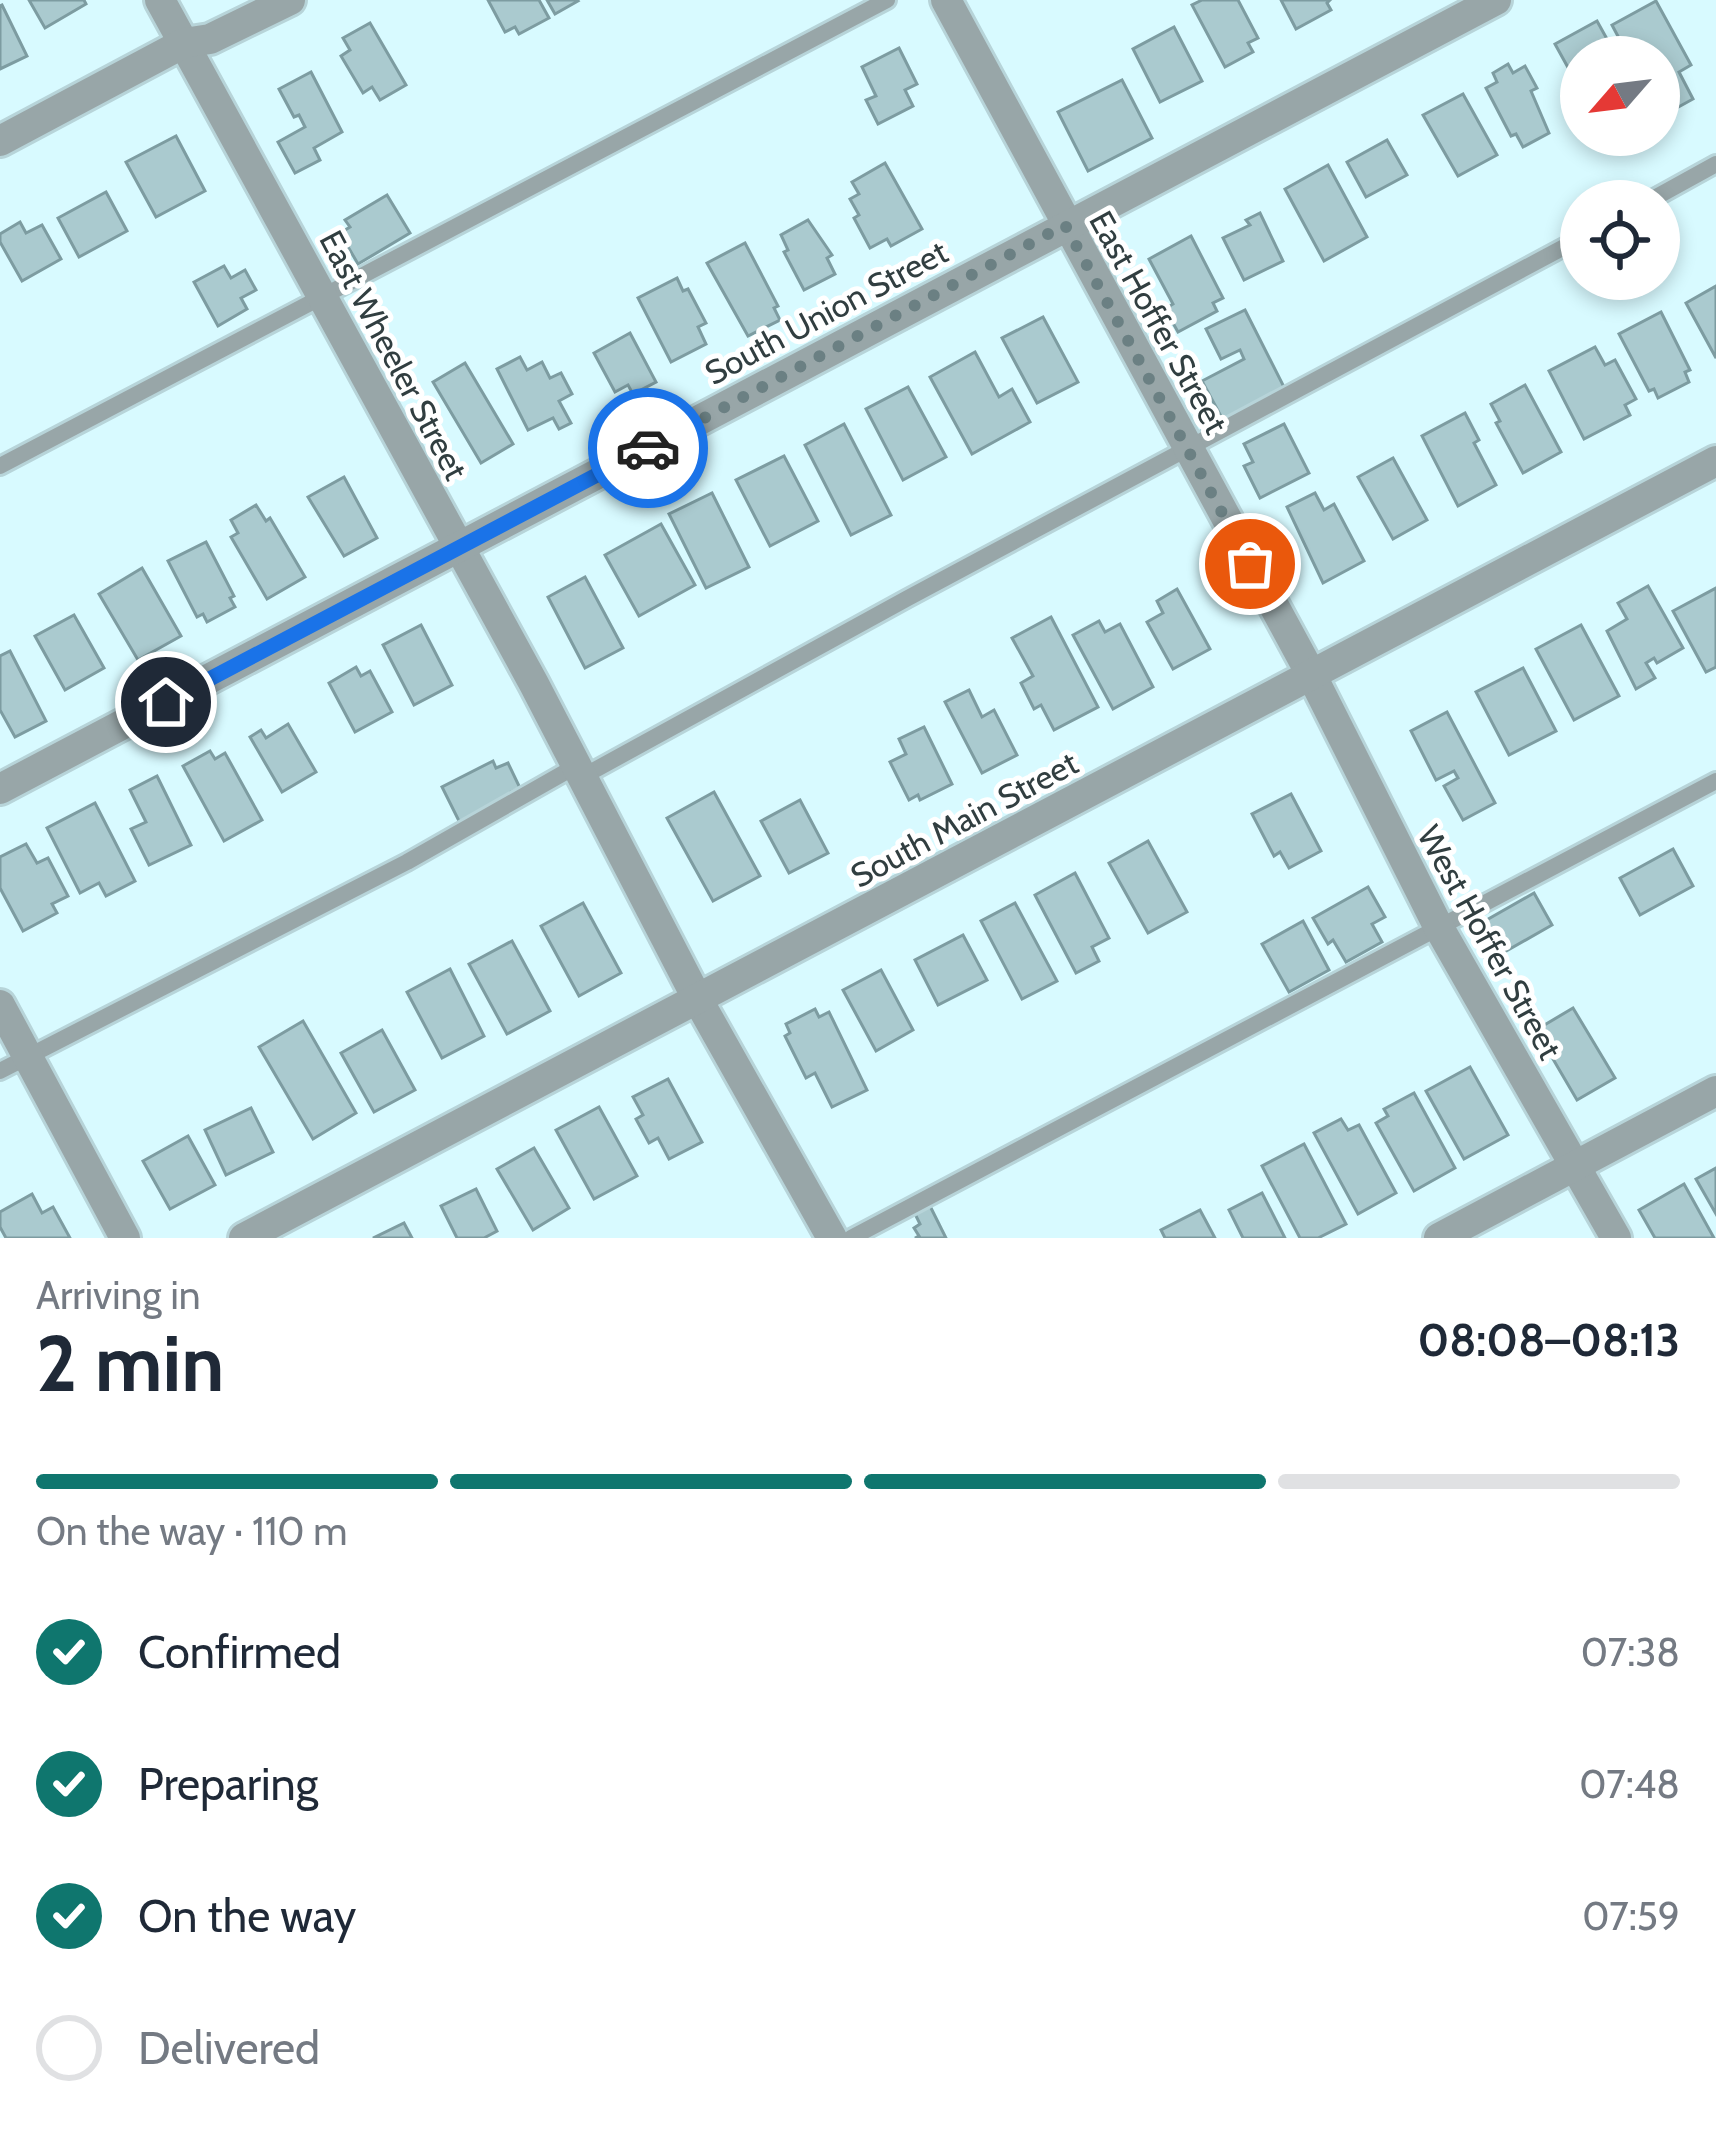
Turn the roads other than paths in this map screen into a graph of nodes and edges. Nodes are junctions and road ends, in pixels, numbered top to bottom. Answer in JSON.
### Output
{"nodes":[{"id":1,"x":160,"y":0,"type":"edge"},
{"id":2,"x":290,"y":0,"type":"edge"},
{"id":3,"x":887,"y":0,"type":"edge"},
{"id":4,"x":946,"y":0,"type":"edge"},
{"id":5,"x":1496,"y":0,"type":"edge"},
{"id":6,"x":184,"y":43,"type":"junction"},
{"id":7,"x":0,"y":141,"type":"edge"},
{"id":8,"x":1716,"y":164,"type":"edge"},
{"id":9,"x":1680,"y":184,"type":"edge"},
{"id":10,"x":1065,"y":225,"type":"junction"},
{"id":11,"x":1560,"y":249,"type":"edge"},
{"id":12,"x":321,"y":296,"type":"junction"},
{"id":13,"x":1189,"y":451,"type":"junction"},
{"id":14,"x":1716,"y":461,"type":"edge"},
{"id":15,"x":0,"y":466,"type":"edge"},
{"id":16,"x":458,"y":550,"type":"junction"},
{"id":17,"x":1312,"y":676,"type":"junction"},
{"id":18,"x":579,"y":772,"type":"junction"},
{"id":19,"x":1716,"y":781,"type":"edge"},
{"id":20,"x":0,"y":790,"type":"edge"},
{"id":21,"x":1438,"y":926,"type":"junction"},
{"id":22,"x":698,"y":1000,"type":"junction"},
{"id":23,"x":0,"y":1005,"type":"edge"},
{"id":24,"x":13,"y":1064,"type":"edge"},
{"id":25,"x":1716,"y":1090,"type":"edge"},
{"id":26,"x":1573,"y":1166,"type":"junction"},
{"id":27,"x":125,"y":1238,"type":"edge"},
{"id":28,"x":244,"y":1238,"type":"edge"},
{"id":29,"x":832,"y":1238,"type":"edge"},
{"id":30,"x":850,"y":1238,"type":"edge"},
{"id":31,"x":1439,"y":1238,"type":"edge"},
{"id":32,"x":1616,"y":1238,"type":"edge"}],
"edges":[{"from":1,"to":6,"type":"street","name":"East Wheeler Street"},
{"from":2,"to":6,"type":"street"},
{"from":3,"to":12,"type":"lane"},
{"from":4,"to":10,"type":"street","name":"East Hoffer Street"},
{"from":5,"to":10,"type":"street","name":"South Union Street"},
{"from":6,"to":7,"type":"street"},
{"from":6,"to":12,"type":"street","name":"East Wheeler Street"},
{"from":8,"to":9,"type":"lane"},
{"from":10,"to":13,"type":"street","name":"East Hoffer Street"},
{"from":10,"to":16,"type":"street","name":"South Union Street"},
{"from":11,"to":13,"type":"lane"},
{"from":12,"to":15,"type":"lane"},
{"from":12,"to":16,"type":"street","name":"East Wheeler Street"},
{"from":13,"to":17,"type":"street","name":"East Hoffer Street"},
{"from":13,"to":18,"type":"lane"},
{"from":14,"to":17,"type":"street","name":"South Main Street"},
{"from":16,"to":18,"type":"street","name":"East Wheeler Street"},
{"from":16,"to":20,"type":"street","name":"South Union Street"},
{"from":17,"to":21,"type":"street","name":"West Hoffer Street"},
{"from":17,"to":22,"type":"street","name":"South Main Street"},
{"from":18,"to":22,"type":"street","name":"East Wheeler Street"},
{"from":18,"to":24,"type":"lane"},
{"from":19,"to":21,"type":"lane"},
{"from":21,"to":26,"type":"street","name":"West Hoffer Street"},
{"from":21,"to":30,"type":"lane"},
{"from":22,"to":28,"type":"street","name":"South Main Street"},
{"from":22,"to":29,"type":"street","name":"East Wheeler Street"},
{"from":23,"to":24,"type":"street"},
{"from":24,"to":27,"type":"street"},
{"from":25,"to":26,"type":"street"},
{"from":26,"to":31,"type":"street"},
{"from":26,"to":32,"type":"street","name":"West Hoffer Street"}]}
